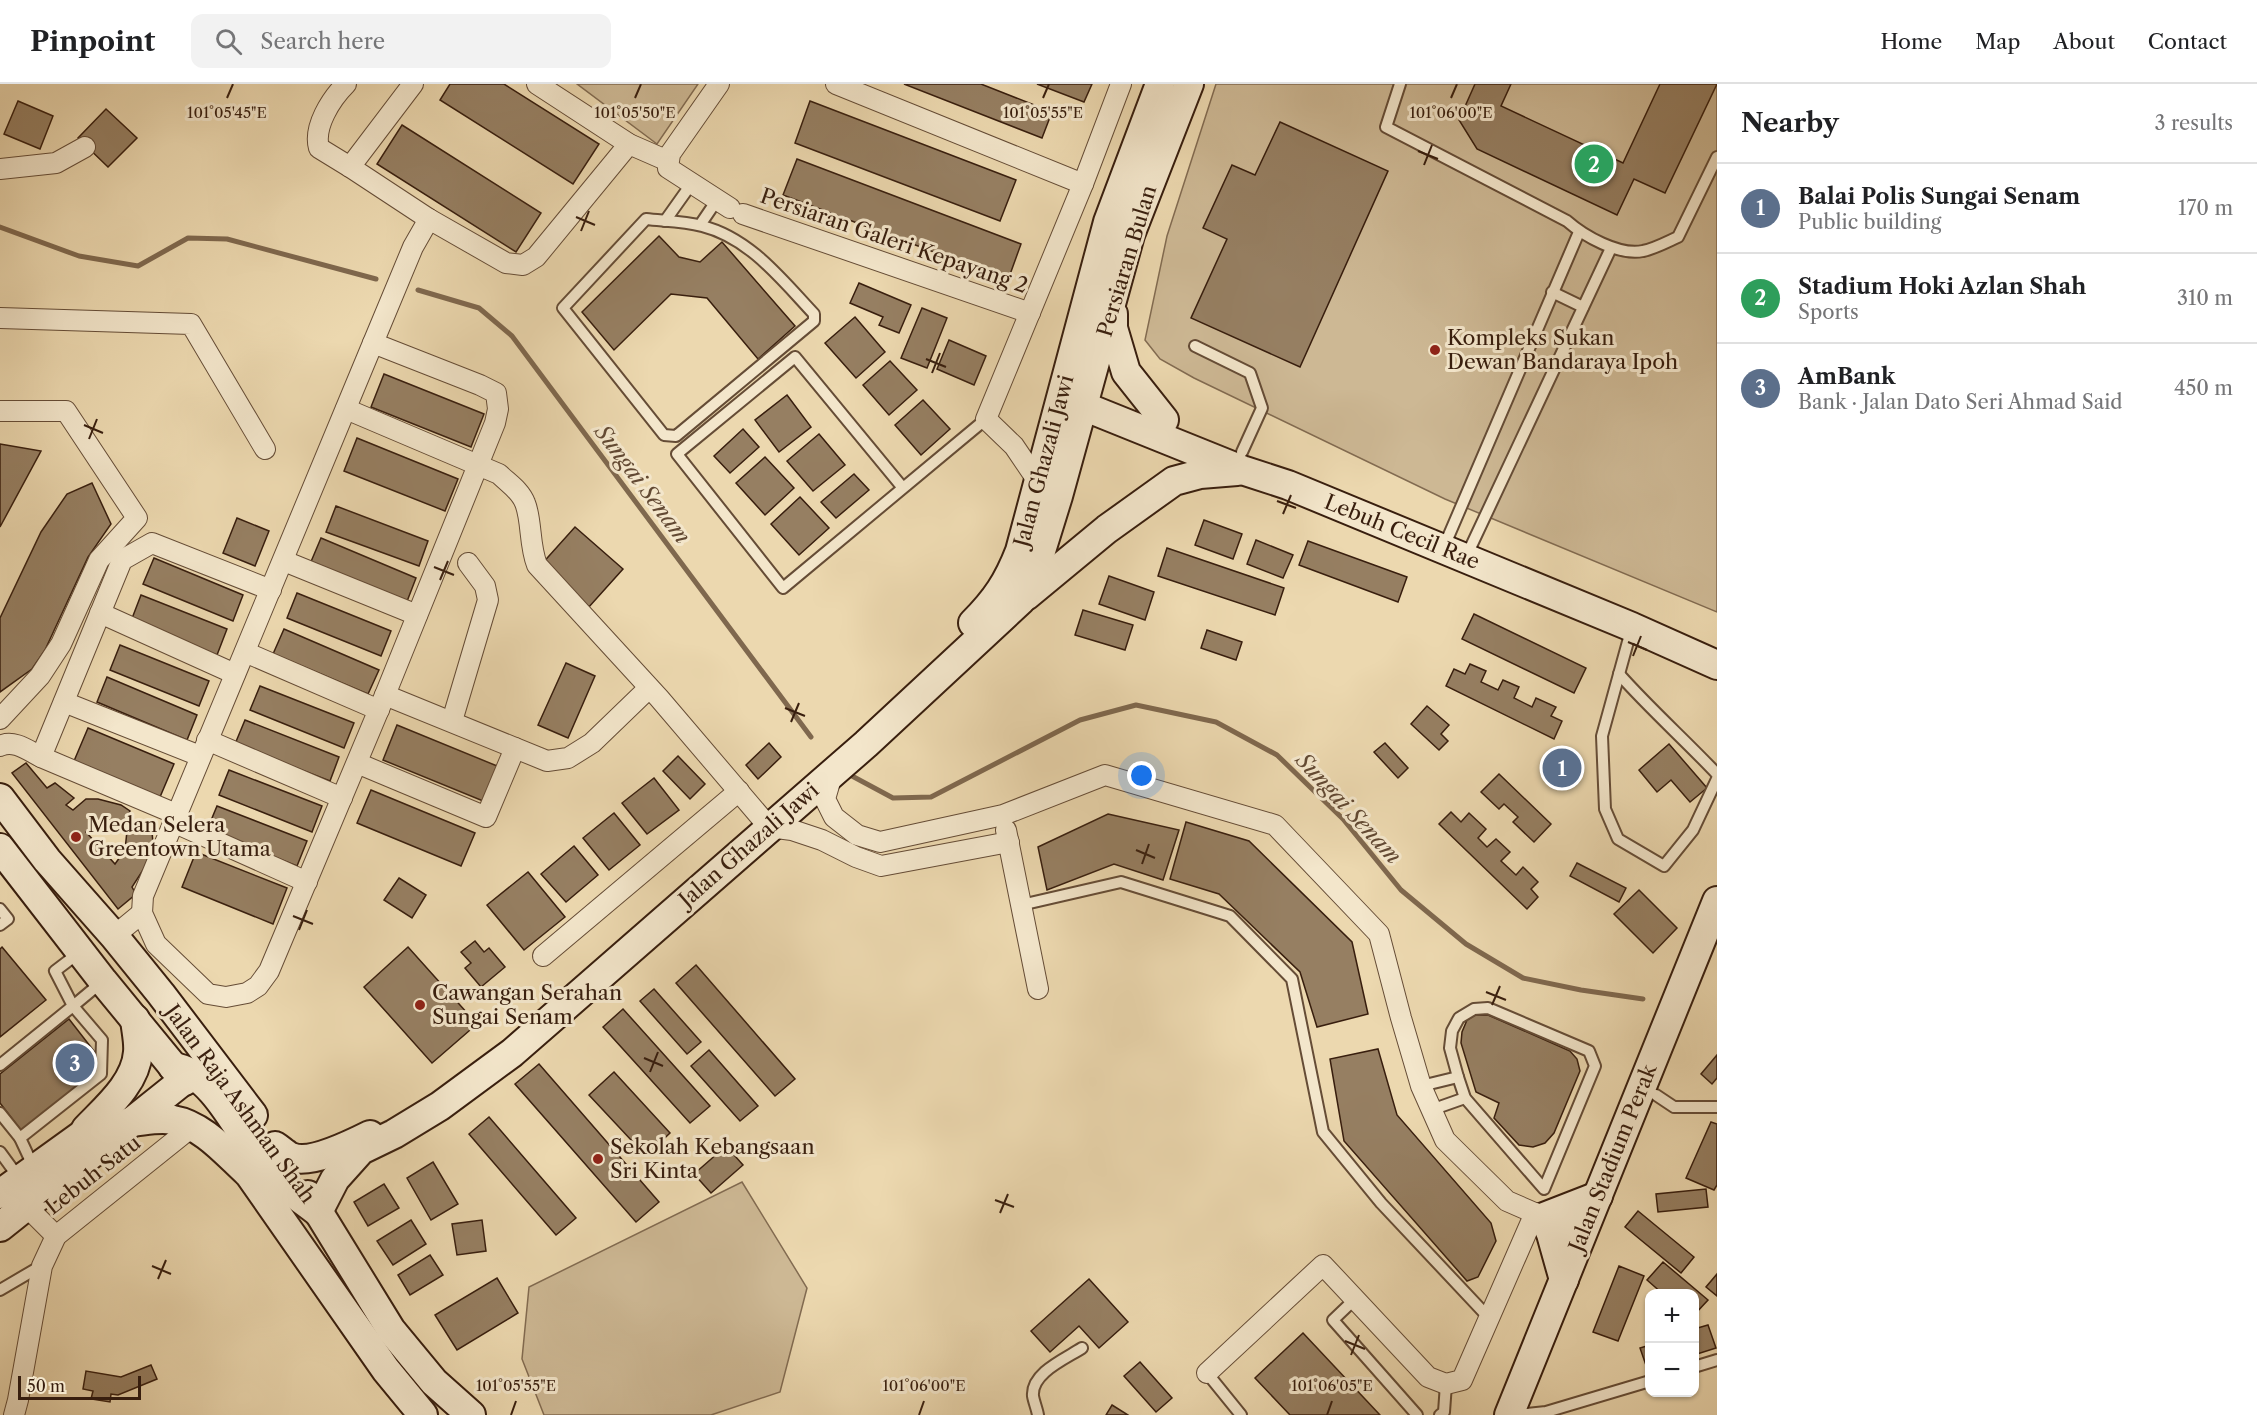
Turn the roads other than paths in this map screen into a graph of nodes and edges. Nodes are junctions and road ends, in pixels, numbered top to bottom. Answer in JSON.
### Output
{"nodes":[{"id":1,"x":346,"y":84,"type":"edge"},
{"id":2,"x":413,"y":84,"type":"edge"},
{"id":3,"x":537,"y":84,"type":"edge"},
{"id":4,"x":719,"y":84,"type":"edge"},
{"id":5,"x":836,"y":84,"type":"edge"},
{"id":6,"x":1121,"y":84,"type":"edge"},
{"id":7,"x":1160,"y":84,"type":"edge"},
{"id":8,"x":1189,"y":84,"type":"edge"},
{"id":9,"x":1400,"y":84,"type":"edge"},
{"id":10,"x":629,"y":144,"type":"junction"},
{"id":11,"x":85,"y":147,"type":"dead end"},
{"id":12,"x":1717,"y":157,"type":"edge"},
{"id":13,"x":668,"y":161,"type":"junction"},
{"id":14,"x":350,"y":167,"type":"junction"},
{"id":15,"x":0,"y":169,"type":"edge"},
{"id":16,"x":692,"y":183,"type":"junction"},
{"id":17,"x":1083,"y":184,"type":"junction"},
{"id":18,"x":730,"y":207,"type":"junction"},
{"id":19,"x":429,"y":219,"type":"junction"},
{"id":20,"x":665,"y":221,"type":"junction"},
{"id":21,"x":700,"y":225,"type":"junction"},
{"id":22,"x":1579,"y":232,"type":"junction"},
{"id":23,"x":1611,"y":248,"type":"junction"},
{"id":24,"x":1552,"y":292,"type":"junction"},
{"id":25,"x":1100,"y":304,"type":"junction"},
{"id":26,"x":1583,"y":307,"type":"junction"},
{"id":27,"x":1030,"y":313,"type":"junction"},
{"id":28,"x":0,"y":318,"type":"edge"},
{"id":29,"x":373,"y":343,"type":"junction"},
{"id":30,"x":1195,"y":346,"type":"dead end"},
{"id":31,"x":1084,"y":398,"type":"junction"},
{"id":32,"x":346,"y":409,"type":"junction"},
{"id":33,"x":0,"y":411,"type":"edge"},
{"id":34,"x":986,"y":419,"type":"junction"},
{"id":35,"x":1164,"y":420,"type":"junction"},
{"id":36,"x":265,"y":450,"type":"dead end"},
{"id":37,"x":1242,"y":461,"type":"junction"},
{"id":38,"x":478,"y":465,"type":"junction"},
{"id":39,"x":1040,"y":483,"type":"junction"},
{"id":40,"x":903,"y":488,"type":"junction"},
{"id":41,"x":1457,"y":548,"type":"junction"},
{"id":42,"x":284,"y":561,"type":"junction"},
{"id":43,"x":468,"y":563,"type":"dead end"},
{"id":44,"x":271,"y":590,"type":"junction"},
{"id":45,"x":1015,"y":590,"type":"junction"},
{"id":46,"x":100,"y":613,"type":"junction"},
{"id":47,"x":417,"y":615,"type":"junction"},
{"id":48,"x":1632,"y":627,"type":"junction"},
{"id":49,"x":245,"y":652,"type":"junction"},
{"id":50,"x":1716,"y":660,"type":"edge"},
{"id":51,"x":235,"y":674,"type":"junction"},
{"id":52,"x":1619,"y":674,"type":"junction"},
{"id":53,"x":649,"y":688,"type":"junction"},
{"id":54,"x":64,"y":702,"type":"junction"},
{"id":55,"x":382,"y":702,"type":"junction"},
{"id":56,"x":0,"y":718,"type":"edge"},
{"id":57,"x":452,"y":722,"type":"junction"},
{"id":58,"x":0,"y":746,"type":"edge"},
{"id":59,"x":204,"y":748,"type":"junction"},
{"id":60,"x":515,"y":748,"type":"junction"},
{"id":61,"x":41,"y":758,"type":"junction"},
{"id":62,"x":357,"y":763,"type":"junction"},
{"id":63,"x":832,"y":772,"type":"junction"},
{"id":64,"x":1717,"y":776,"type":"edge"},
{"id":65,"x":739,"y":791,"type":"junction"},
{"id":66,"x":0,"y":798,"type":"edge"},
{"id":67,"x":342,"y":798,"type":"junction"},
{"id":68,"x":1003,"y":815,"type":"junction"},
{"id":69,"x":174,"y":818,"type":"junction"},
{"id":70,"x":766,"y":823,"type":"junction"},
{"id":71,"x":1009,"y":842,"type":"junction"},
{"id":72,"x":0,"y":848,"type":"edge"},
{"id":73,"x":47,"y":860,"type":"junction"},
{"id":74,"x":307,"y":882,"type":"junction"},
{"id":75,"x":1717,"y":901,"type":"edge"},
{"id":76,"x":1022,"y":905,"type":"junction"},
{"id":77,"x":0,"y":909,"type":"edge"},
{"id":78,"x":142,"y":914,"type":"junction"},
{"id":79,"x":0,"y":926,"type":"edge"},
{"id":80,"x":114,"y":936,"type":"junction"},
{"id":81,"x":1717,"y":945,"type":"edge"},
{"id":82,"x":81,"y":952,"type":"junction"},
{"id":83,"x":543,"y":956,"type":"dead end"},
{"id":84,"x":103,"y":981,"type":"junction"},
{"id":85,"x":1038,"y":989,"type":"dead end"},
{"id":86,"x":73,"y":1006,"type":"junction"},
{"id":87,"x":135,"y":1020,"type":"junction"},
{"id":88,"x":0,"y":1065,"type":"edge"},
{"id":89,"x":181,"y":1072,"type":"junction"},
{"id":90,"x":1458,"y":1077,"type":"junction"},
{"id":91,"x":1422,"y":1086,"type":"junction"},
{"id":92,"x":1656,"y":1095,"type":"junction"},
{"id":93,"x":1465,"y":1098,"type":"junction"},
{"id":94,"x":1717,"y":1107,"type":"edge"},
{"id":95,"x":1431,"y":1110,"type":"junction"},
{"id":96,"x":0,"y":1113,"type":"edge"},
{"id":97,"x":130,"y":1122,"type":"junction"},
{"id":98,"x":192,"y":1126,"type":"junction"},
{"id":99,"x":20,"y":1138,"type":"junction"},
{"id":100,"x":77,"y":1140,"type":"junction"},
{"id":101,"x":275,"y":1146,"type":"junction"},
{"id":102,"x":0,"y":1152,"type":"edge"},
{"id":103,"x":247,"y":1172,"type":"junction"},
{"id":104,"x":20,"y":1187,"type":"edge"},
{"id":105,"x":1606,"y":1197,"type":"junction"},
{"id":106,"x":318,"y":1212,"type":"junction"},
{"id":107,"x":1539,"y":1215,"type":"junction"},
{"id":108,"x":0,"y":1227,"type":"edge"},
{"id":109,"x":1583,"y":1234,"type":"junction"},
{"id":110,"x":56,"y":1236,"type":"junction"},
{"id":111,"x":42,"y":1266,"type":"junction"},
{"id":112,"x":1574,"y":1276,"type":"junction"},
{"id":113,"x":0,"y":1290,"type":"edge"},
{"id":114,"x":1355,"y":1299,"type":"junction"},
{"id":115,"x":1490,"y":1319,"type":"junction"},
{"id":116,"x":1082,"y":1348,"type":"dead end"},
{"id":117,"x":1717,"y":1360,"type":"edge"},
{"id":118,"x":1699,"y":1366,"type":"edge"},
{"id":119,"x":386,"y":1370,"type":"junction"},
{"id":120,"x":1207,"y":1373,"type":"joint"},
{"id":121,"x":1645,"y":1383,"type":"edge"},
{"id":122,"x":1446,"y":1384,"type":"junction"},
{"id":123,"x":1575,"y":1405,"type":"junction"},
{"id":124,"x":14,"y":1415,"type":"edge"},
{"id":125,"x":401,"y":1415,"type":"edge"},
{"id":126,"x":423,"y":1415,"type":"edge"},
{"id":127,"x":471,"y":1415,"type":"edge"},
{"id":128,"x":1038,"y":1415,"type":"edge"},
{"id":129,"x":1241,"y":1415,"type":"edge"},
{"id":130,"x":1417,"y":1415,"type":"edge"},
{"id":131,"x":1440,"y":1415,"type":"edge"},
{"id":132,"x":1521,"y":1415,"type":"edge"},
{"id":133,"x":1581,"y":1415,"type":"edge"}],
"edges":[{"from":1,"to":14,"type":"street"},
{"from":2,"to":14,"type":"street"},
{"from":3,"to":10,"type":"street"},
{"from":4,"to":13,"type":"street"},
{"from":5,"to":17,"type":"street"},
{"from":6,"to":17,"type":"street"},
{"from":7,"to":25,"type":"street","name":"Jalan Ghazali Jawi"},
{"from":8,"to":25,"type":"street","name":"Persiaran Bulan"},
{"from":9,"to":22,"type":"lane"},
{"from":10,"to":13,"type":"street"},
{"from":10,"to":19,"type":"street"},
{"from":11,"to":15,"type":"street"},
{"from":12,"to":23,"type":"lane"},
{"from":13,"to":16,"type":"street","name":"Persiaran Galeri Kepayang 2"},
{"from":14,"to":19,"type":"street"},
{"from":16,"to":18,"type":"street","name":"Persiaran Galeri Kepayang 2"},
{"from":16,"to":20,"type":"lane"},
{"from":17,"to":27,"type":"street"},
{"from":18,"to":21,"type":"lane"},
{"from":18,"to":27,"type":"street","name":"Persiaran Galeri Kepayang 2"},
{"from":19,"to":29,"type":"street"},
{"from":20,"to":21,"type":"lane"},
{"from":20,"to":21,"type":"lane"},
{"from":22,"to":23,"type":"lane"},
{"from":22,"to":24,"type":"lane"},
{"from":23,"to":26,"type":"lane"},
{"from":24,"to":26,"type":"lane"},
{"from":24,"to":41,"type":"lane"},
{"from":25,"to":31,"type":"street","name":"Persiaran Bulan"},
{"from":25,"to":35,"type":"street"},
{"from":25,"to":39,"type":"street","name":"Jalan Ghazali Jawi"},
{"from":26,"to":41,"type":"lane"},
{"from":27,"to":34,"type":"street"},
{"from":28,"to":36,"type":"street"},
{"from":29,"to":32,"type":"street"},
{"from":29,"to":38,"type":"street"},
{"from":30,"to":37,"type":"lane"},
{"from":31,"to":35,"type":"street","name":"Lebuh Cecil Rae"},
{"from":31,"to":37,"type":"street","name":"Lebuh Cecil Rae"},
{"from":31,"to":45,"type":"street","name":"Jalan Ghazali Jawi"},
{"from":32,"to":38,"type":"street"},
{"from":32,"to":42,"type":"street"},
{"from":33,"to":56,"type":"street"},
{"from":34,"to":39,"type":"street"},
{"from":34,"to":40,"type":"lane"},
{"from":35,"to":37,"type":"street","name":"Lebuh Cecil Rae"},
{"from":37,"to":41,"type":"street","name":"Lebuh Cecil Rae"},
{"from":37,"to":41,"type":"street","name":"Lebuh Cecil Rae"},
{"from":37,"to":45,"type":"street"},
{"from":38,"to":47,"type":"street"},
{"from":38,"to":53,"type":"street"},
{"from":39,"to":45,"type":"street","name":"Jalan Ghazali Jawi"},
{"from":40,"to":40,"type":"lane"},
{"from":41,"to":48,"type":"street","name":"Lebuh Cecil Rae"},
{"from":41,"to":50,"type":"street","name":"Lebuh Cecil Rae"},
{"from":42,"to":44,"type":"street"},
{"from":42,"to":47,"type":"street"},
{"from":43,"to":57,"type":"street"},
{"from":44,"to":46,"type":"street"},
{"from":44,"to":49,"type":"street"},
{"from":45,"to":63,"type":"street","name":"Jalan Ghazali Jawi"},
{"from":45,"to":70,"type":"street","name":"Jalan Ghazali Jawi"},
{"from":46,"to":51,"type":"street"},
{"from":46,"to":54,"type":"street"},
{"from":47,"to":55,"type":"street"},
{"from":48,"to":50,"type":"street","name":"Lebuh Cecil Rae"},
{"from":48,"to":52,"type":"lane"},
{"from":49,"to":51,"type":"street"},
{"from":49,"to":55,"type":"street"},
{"from":51,"to":59,"type":"street"},
{"from":52,"to":64,"type":"lane"},
{"from":52,"to":64,"type":"lane"},
{"from":53,"to":60,"type":"street"},
{"from":53,"to":65,"type":"street"},
{"from":54,"to":59,"type":"street"},
{"from":54,"to":61,"type":"street"},
{"from":55,"to":57,"type":"street"},
{"from":55,"to":62,"type":"street"},
{"from":57,"to":60,"type":"street"},
{"from":58,"to":61,"type":"street"},
{"from":59,"to":67,"type":"street"},
{"from":59,"to":69,"type":"street"},
{"from":60,"to":62,"type":"street"},
{"from":61,"to":69,"type":"street"},
{"from":62,"to":67,"type":"street"},
{"from":63,"to":68,"type":"street"},
{"from":63,"to":70,"type":"street","name":"Jalan Ghazali Jawi"},
{"from":65,"to":70,"type":"street"},
{"from":65,"to":83,"type":"street"},
{"from":66,"to":73,"type":"street","name":"Jalan Raja Ashman Shah"},
{"from":67,"to":74,"type":"street"},
{"from":68,"to":71,"type":"street"},
{"from":68,"to":91,"type":"street"},
{"from":69,"to":74,"type":"street"},
{"from":69,"to":78,"type":"street"},
{"from":70,"to":71,"type":"street"},
{"from":70,"to":101,"type":"street"},
{"from":70,"to":106,"type":"street","name":"Jalan Ghazali Jawi"},
{"from":71,"to":76,"type":"street"},
{"from":72,"to":82,"type":"street","name":"Jalan Raja Ashman Shah"},
{"from":73,"to":80,"type":"street","name":"Jalan Raja Ashman Shah"},
{"from":73,"to":89,"type":"street"},
{"from":74,"to":78,"type":"street"},
{"from":75,"to":105,"type":"street","name":"Jalan Stadium Perak"},
{"from":76,"to":85,"type":"street"},
{"from":76,"to":115,"type":"lane"},
{"from":77,"to":79,"type":"lane"},
{"from":78,"to":80,"type":"street"},
{"from":80,"to":101,"type":"street","name":"Jalan Raja Ashman Shah"},
{"from":81,"to":92,"type":"street","name":"Jalan Stadium Perak"},
{"from":82,"to":84,"type":"street","name":"Jalan Raja Ashman Shah"},
{"from":82,"to":86,"type":"lane"},
{"from":84,"to":86,"type":"lane"},
{"from":84,"to":87,"type":"street","name":"Jalan Raja Ashman Shah"},
{"from":86,"to":88,"type":"lane"},
{"from":86,"to":99,"type":"lane"},
{"from":87,"to":89,"type":"street","name":"Jalan Raja Ashman Shah"},
{"from":87,"to":100,"type":"street"},
{"from":89,"to":97,"type":"street"},
{"from":89,"to":100,"type":"street"},
{"from":89,"to":103,"type":"street","name":"Jalan Raja Ashman Shah"},
{"from":89,"to":106,"type":"street"},
{"from":90,"to":91,"type":"lane"},
{"from":90,"to":93,"type":"lane"},
{"from":90,"to":93,"type":"lane"},
{"from":91,"to":95,"type":"street"},
{"from":92,"to":94,"type":"lane"},
{"from":92,"to":105,"type":"street","name":"Jalan Stadium Perak"},
{"from":93,"to":95,"type":"lane"},
{"from":95,"to":107,"type":"street"},
{"from":96,"to":99,"type":"lane"},
{"from":97,"to":98,"type":"street"},
{"from":97,"to":104,"type":"street"},
{"from":98,"to":103,"type":"street"},
{"from":98,"to":110,"type":"street","name":"Lebuh Satu"},
{"from":99,"to":104,"type":"lane"},
{"from":100,"to":104,"type":"street"},
{"from":101,"to":106,"type":"street","name":"Jalan Raja Ashman Shah"},
{"from":102,"to":104,"type":"lane"},
{"from":103,"to":119,"type":"street","name":"Jalan Raja Ashman Shah"},
{"from":104,"to":108,"type":"street"},
{"from":104,"to":110,"type":"street","name":"Lebuh Satu"},
{"from":105,"to":107,"type":"street"},
{"from":105,"to":109,"type":"street"},
{"from":105,"to":112,"type":"street","name":"Jalan Stadium Perak"},
{"from":106,"to":127,"type":"street","name":"Jalan Raja Ashman Shah"},
{"from":107,"to":109,"type":"street"},
{"from":107,"to":112,"type":"street"},
{"from":107,"to":115,"type":"street"},
{"from":109,"to":112,"type":"street","name":"Jalan Stadium Perak"},
{"from":110,"to":111,"type":"street"},
{"from":111,"to":113,"type":"lane"},
{"from":111,"to":124,"type":"street"},
{"from":112,"to":132,"type":"street","name":"Jalan Stadium Perak"},
{"from":114,"to":120,"type":"street"},
{"from":114,"to":122,"type":"street"},
{"from":114,"to":130,"type":"lane"},
{"from":115,"to":122,"type":"street"},
{"from":116,"to":128,"type":"lane"},
{"from":117,"to":118,"type":"lane"},
{"from":119,"to":125,"type":"street"},
{"from":119,"to":126,"type":"street","name":"Jalan Raja Ashman Shah"},
{"from":120,"to":129,"type":"lane"},
{"from":121,"to":123,"type":"lane"},
{"from":122,"to":131,"type":"lane"},
{"from":123,"to":132,"type":"lane"},
{"from":123,"to":133,"type":"lane"}]}
